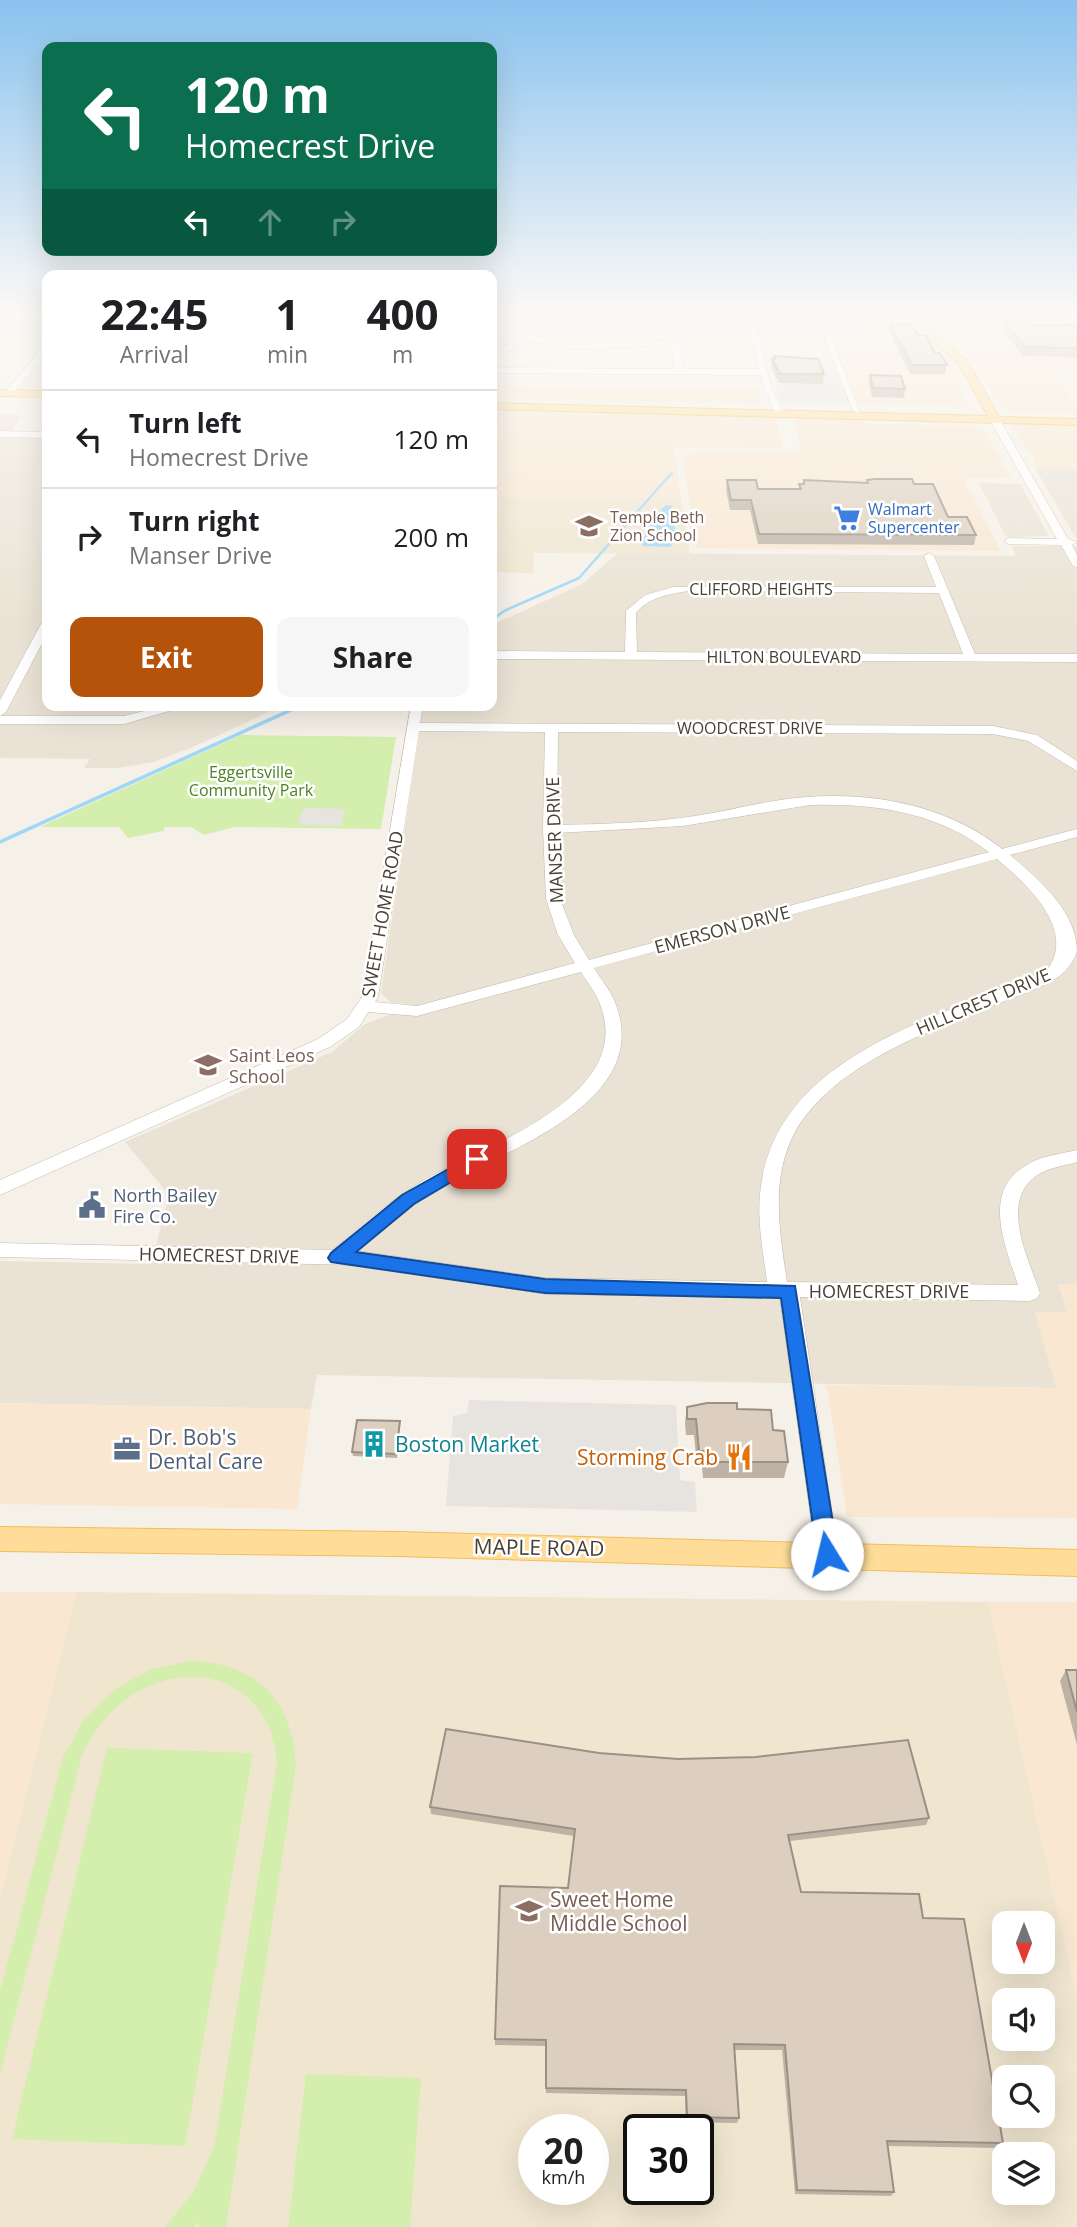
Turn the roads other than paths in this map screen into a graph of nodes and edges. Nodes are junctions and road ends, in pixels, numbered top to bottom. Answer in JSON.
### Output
{"nodes":[{"id":1,"x":954,"y":416,"type":"edge"},
{"id":2,"x":969,"y":416,"type":"edge"},
{"id":3,"x":1077,"y":416,"type":"edge"},
{"id":4,"x":993,"y":417,"type":"junction"},
{"id":5,"x":1077,"y":422,"type":"edge"},
{"id":6,"x":0,"y":435,"type":"edge"},
{"id":7,"x":42,"y":435,"type":"edge"},
{"id":8,"x":1009,"y":541,"type":"dead end"},
{"id":9,"x":1064,"y":541,"type":"junction"},
{"id":10,"x":1077,"y":542,"type":"edge"},
{"id":11,"x":929,"y":555,"type":"dead end"},
{"id":12,"x":1077,"y":564,"type":"edge"},
{"id":13,"x":943,"y":590,"type":"junction"},
{"id":14,"x":42,"y":642,"type":"edge"},
{"id":15,"x":497,"y":655,"type":"edge"},
{"id":16,"x":631,"y":656,"type":"junction"},
{"id":17,"x":970,"y":657,"type":"junction"},
{"id":18,"x":1077,"y":658,"type":"edge"},
{"id":19,"x":158,"y":711,"type":"edge"},
{"id":20,"x":416,"y":711,"type":"edge"},
{"id":21,"x":0,"y":712,"type":"edge"},
{"id":22,"x":0,"y":720,"type":"edge"},
{"id":23,"x":413,"y":727,"type":"junction"},
{"id":24,"x":552,"y":727,"type":"junction"},
{"id":25,"x":1077,"y":767,"type":"edge"},
{"id":26,"x":550,"y":829,"type":"junction"},
{"id":27,"x":1077,"y":832,"type":"edge"},
{"id":28,"x":998,"y":854,"type":"junction"},
{"id":29,"x":585,"y":966,"type":"junction"},
{"id":30,"x":366,"y":1007,"type":"junction"},
{"id":31,"x":1077,"y":1156,"type":"edge"},
{"id":32,"x":0,"y":1188,"type":"edge"},
{"id":33,"x":0,"y":1250,"type":"edge"},
{"id":34,"x":337,"y":1258,"type":"junction"},
{"id":35,"x":784,"y":1291,"type":"junction"},
{"id":36,"x":0,"y":1539,"type":"edge"},
{"id":37,"x":827,"y":1554,"type":"junction"},
{"id":38,"x":1077,"y":1563,"type":"edge"}],
"edges":[{"from":1,"to":4,"type":"main road"},
{"from":2,"to":4,"type":"main road"},
{"from":3,"to":4,"type":"main road"},
{"from":4,"to":5,"type":"main road"},
{"from":4,"to":9,"type":"street"},
{"from":6,"to":7,"type":"street"},
{"from":8,"to":9,"type":"street"},
{"from":9,"to":10,"type":"street"},
{"from":9,"to":12,"type":"street"},
{"from":11,"to":13,"type":"street"},
{"from":13,"to":16,"type":"street","name":"CLIFFORD HEIGHTS"},
{"from":13,"to":17,"type":"street"},
{"from":14,"to":21,"type":"street"},
{"from":15,"to":16,"type":"street","name":"HILTON BOULEVARD"},
{"from":16,"to":17,"type":"street","name":"HILTON BOULEVARD"},
{"from":17,"to":18,"type":"street","name":"HILTON BOULEVARD"},
{"from":19,"to":22,"type":"street"},
{"from":20,"to":23,"type":"street","name":"SWEET HOME ROAD"},
{"from":23,"to":24,"type":"street","name":"WOODCREST DRIVE"},
{"from":23,"to":30,"type":"street","name":"SWEET HOME ROAD"},
{"from":24,"to":25,"type":"street","name":"WOODCREST DRIVE"},
{"from":24,"to":26,"type":"street","name":"MANSER DRIVE"},
{"from":26,"to":28,"type":"street","name":"HILLCREST DRIVE"},
{"from":26,"to":29,"type":"street","name":"MANSER DRIVE"},
{"from":27,"to":28,"type":"street","name":"EMERSON DRIVE"},
{"from":28,"to":29,"type":"street","name":"EMERSON DRIVE"},
{"from":28,"to":35,"type":"street","name":"HILLCREST DRIVE"},
{"from":29,"to":30,"type":"street","name":"EMERSON DRIVE"},
{"from":29,"to":34,"type":"street","name":"MANSER DRIVE"},
{"from":30,"to":32,"type":"street","name":"SWEET HOME ROAD"},
{"from":31,"to":35,"type":"street","name":"HOMECREST DRIVE"},
{"from":33,"to":34,"type":"street","name":"HOMECREST DRIVE"},
{"from":34,"to":35,"type":"street","name":"HOMECREST DRIVE"},
{"from":35,"to":37,"type":"street","name":"HILLCREST DRIVE"},
{"from":36,"to":37,"type":"main road","name":"MAPLE ROAD"},
{"from":37,"to":38,"type":"main road","name":"MAPLE ROAD"}]}
